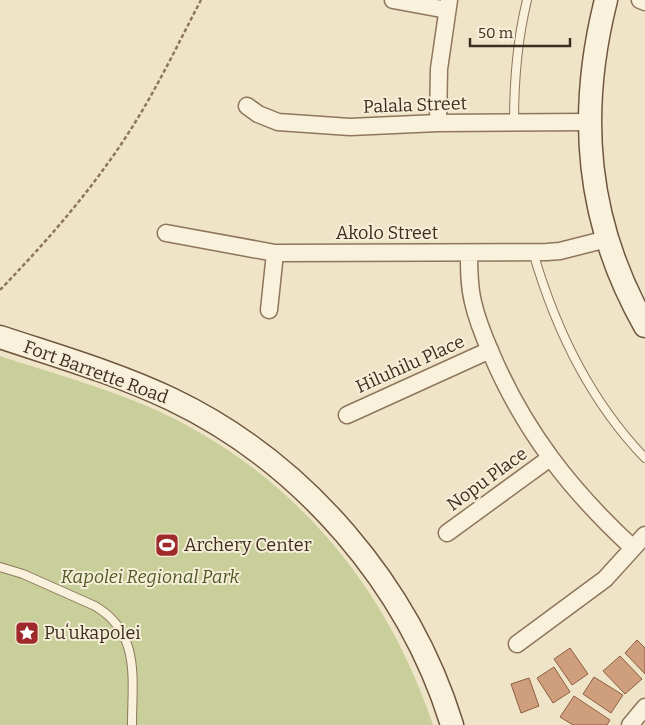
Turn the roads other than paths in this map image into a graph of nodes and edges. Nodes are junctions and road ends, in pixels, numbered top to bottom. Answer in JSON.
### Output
{"nodes":[{"id":1,"x":394,"y":0,"type":"edge"},
{"id":2,"x":527,"y":0,"type":"edge"},
{"id":3,"x":606,"y":0,"type":"edge"},
{"id":4,"x":640,"y":0,"type":"edge"},
{"id":5,"x":645,"y":2,"type":"edge"},
{"id":6,"x":448,"y":5,"type":"edge"},
{"id":7,"x":247,"y":106,"type":"dead end"},
{"id":8,"x":514,"y":122,"type":"junction"},
{"id":9,"x":589,"y":122,"type":"junction"},
{"id":10,"x":438,"y":123,"type":"junction"},
{"id":11,"x":166,"y":233,"type":"dead end"},
{"id":12,"x":607,"y":239,"type":"junction"},
{"id":13,"x":533,"y":252,"type":"junction"},
{"id":14,"x":275,"y":253,"type":"junction"},
{"id":15,"x":469,"y":253,"type":"junction"},
{"id":16,"x":269,"y":310,"type":"dead end"},
{"id":17,"x":645,"y":326,"type":"edge"},
{"id":18,"x":0,"y":337,"type":"edge"},
{"id":19,"x":490,"y":350,"type":"junction"},
{"id":20,"x":347,"y":415,"type":"dead end"},
{"id":21,"x":550,"y":458,"type":"junction"},
{"id":22,"x":645,"y":458,"type":"edge"},
{"id":23,"x":447,"y":533,"type":"dead end"},
{"id":24,"x":645,"y":535,"type":"edge"},
{"id":25,"x":634,"y":548,"type":"junction"},
{"id":26,"x":0,"y":567,"type":"edge"},
{"id":27,"x":517,"y":644,"type":"dead end"},
{"id":28,"x":645,"y":707,"type":"edge"},
{"id":29,"x":132,"y":725,"type":"edge"},
{"id":30,"x":452,"y":725,"type":"edge"},
{"id":31,"x":630,"y":725,"type":"edge"}],
"edges":[{"from":1,"to":6,"type":"street"},
{"from":2,"to":8,"type":"lane"},
{"from":3,"to":9,"type":"main road"},
{"from":4,"to":5,"type":"street"},
{"from":6,"to":10,"type":"street"},
{"from":7,"to":10,"type":"street","name":"Palala Street"},
{"from":8,"to":9,"type":"street","name":"Palala Street"},
{"from":8,"to":10,"type":"street","name":"Palala Street"},
{"from":9,"to":12,"type":"main road"},
{"from":11,"to":14,"type":"street","name":"Akolo Street"},
{"from":12,"to":13,"type":"street","name":"Akolo Street"},
{"from":12,"to":17,"type":"main road"},
{"from":13,"to":15,"type":"street","name":"Akolo Street"},
{"from":13,"to":22,"type":"lane"},
{"from":14,"to":15,"type":"street","name":"Akolo Street"},
{"from":14,"to":16,"type":"street"},
{"from":15,"to":19,"type":"street"},
{"from":18,"to":30,"type":"main road","name":"Fort Barrette Road"},
{"from":19,"to":20,"type":"street","name":"Hiluhilu Place"},
{"from":19,"to":21,"type":"street"},
{"from":21,"to":23,"type":"street","name":"Nopu Place"},
{"from":21,"to":25,"type":"street"},
{"from":24,"to":25,"type":"street"},
{"from":25,"to":27,"type":"street"},
{"from":26,"to":29,"type":"lane"},
{"from":28,"to":31,"type":"street"}]}
